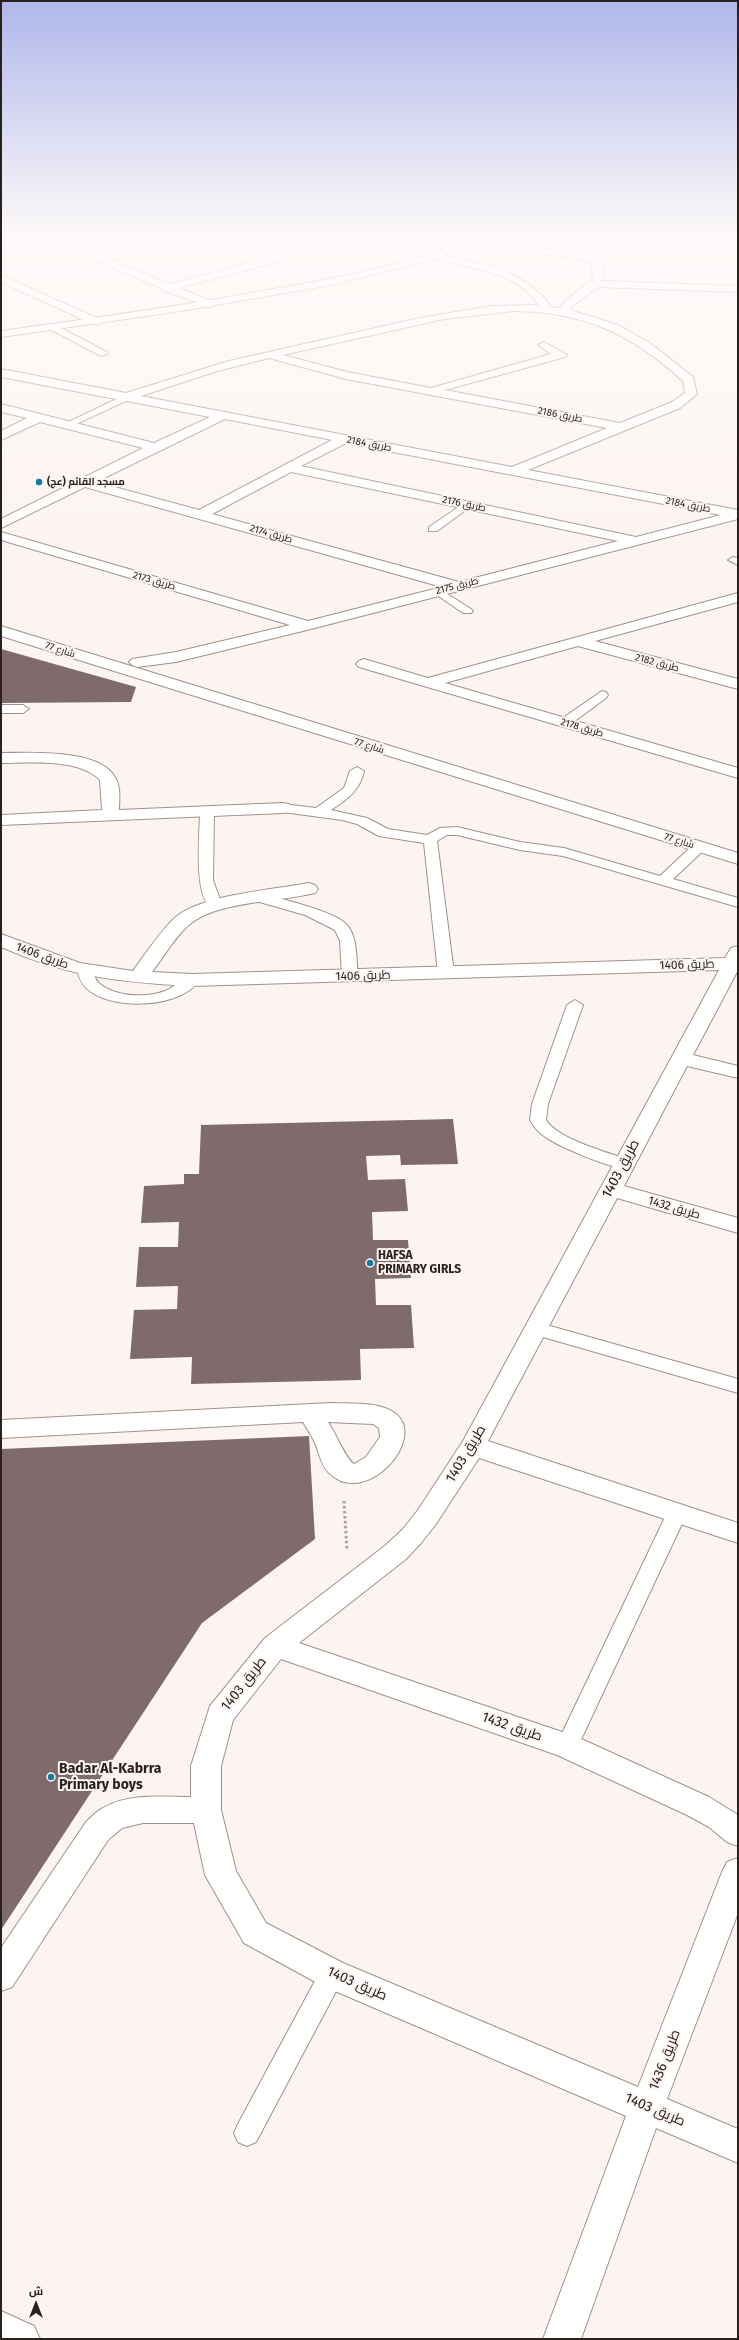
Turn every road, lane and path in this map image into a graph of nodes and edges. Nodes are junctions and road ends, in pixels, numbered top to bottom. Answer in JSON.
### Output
{"nodes":[{"id":1,"x":93,"y":348,"type":"edge"},
{"id":2,"x":297,"y":348,"type":"edge"},
{"id":3,"x":550,"y":348,"type":"edge"},
{"id":4,"x":650,"y":348,"type":"edge"},
{"id":5,"x":104,"y":354,"type":"dead end"},
{"id":6,"x":270,"y":354,"type":"junction"},
{"id":7,"x":1,"y":373,"type":"edge"},
{"id":8,"x":431,"y":390,"type":"junction"},
{"id":9,"x":127,"y":398,"type":"junction"},
{"id":10,"x":1,"y":408,"type":"edge"},
{"id":11,"x":222,"y":416,"type":"junction"},
{"id":12,"x":38,"y":418,"type":"junction"},
{"id":13,"x":67,"y":425,"type":"junction"},
{"id":14,"x":619,"y":427,"type":"junction"},
{"id":15,"x":1,"y":436,"type":"edge"},
{"id":16,"x":343,"y":439,"type":"junction"},
{"id":17,"x":155,"y":446,"type":"junction"},
{"id":18,"x":291,"y":468,"type":"junction"},
{"id":19,"x":511,"y":472,"type":"junction"},
{"id":20,"x":86,"y":483,"type":"junction"},
{"id":21,"x":466,"y":505,"type":"junction"},
{"id":22,"x":202,"y":514,"type":"junction"},
{"id":23,"x":738,"y":514,"type":"edge"},
{"id":24,"x":1,"y":524,"type":"edge"},
{"id":25,"x":433,"y":529,"type":"dead end"},
{"id":26,"x":1,"y":536,"type":"edge"},
{"id":27,"x":636,"y":541,"type":"junction"},
{"id":28,"x":456,"y":586,"type":"junction"},
{"id":29,"x":438,"y":591,"type":"junction"},
{"id":30,"x":738,"y":597,"type":"edge"},
{"id":31,"x":467,"y":610,"type":"dead end"},
{"id":32,"x":1,"y":620,"type":"edge"},
{"id":33,"x":307,"y":626,"type":"junction"},
{"id":34,"x":1,"y":631,"type":"edge"},
{"id":35,"x":577,"y":641,"type":"junction"},
{"id":36,"x":364,"y":664,"type":"dead end"},
{"id":37,"x":174,"y":665,"type":"junction"},
{"id":38,"x":426,"y":683,"type":"junction"},
{"id":39,"x":738,"y":684,"type":"edge"},
{"id":40,"x":602,"y":695,"type":"dead end"},
{"id":41,"x":1,"y":709,"type":"edge"},
{"id":42,"x":23,"y":709,"type":"dead end"},
{"id":43,"x":564,"y":723,"type":"junction"},
{"id":44,"x":1,"y":758,"type":"edge"},
{"id":45,"x":357,"y":770,"type":"dead end"},
{"id":46,"x":738,"y":773,"type":"edge"},
{"id":47,"x":282,"y":808,"type":"joint"},
{"id":48,"x":207,"y":812,"type":"junction"},
{"id":49,"x":318,"y":812,"type":"junction"},
{"id":50,"x":111,"y":816,"type":"junction"},
{"id":51,"x":1,"y":820,"type":"edge"},
{"id":52,"x":430,"y":840,"type":"junction"},
{"id":53,"x":738,"y":843,"type":"edge"},
{"id":54,"x":699,"y":847,"type":"junction"},
{"id":55,"x":738,"y":859,"type":"edge"},
{"id":56,"x":664,"y":880,"type":"junction"},
{"id":57,"x":309,"y":889,"type":"dead end"},
{"id":58,"x":261,"y":898,"type":"junction"},
{"id":59,"x":738,"y":903,"type":"edge"},
{"id":60,"x":215,"y":904,"type":"junction"},
{"id":61,"x":1,"y":940,"type":"edge"},
{"id":62,"x":735,"y":958,"type":"edge"},
{"id":63,"x":84,"y":969,"type":"junction"},
{"id":64,"x":446,"y":973,"type":"junction"},
{"id":65,"x":350,"y":976,"type":"junction"},
{"id":66,"x":138,"y":978,"type":"junction"},
{"id":67,"x":192,"y":980,"type":"junction"},
{"id":68,"x":575,"y":1005,"type":"dead end"},
{"id":69,"x":681,"y":1058,"type":"junction"},
{"id":70,"x":738,"y":1072,"type":"edge"},
{"id":71,"x":624,"y":1164,"type":"junction"},
{"id":72,"x":610,"y":1190,"type":"junction"},
{"id":73,"x":738,"y":1226,"type":"edge"},
{"id":74,"x":536,"y":1328,"type":"junction"},
{"id":75,"x":738,"y":1386,"type":"edge"},
{"id":76,"x":310,"y":1413,"type":"junction"},
{"id":77,"x":1,"y":1429,"type":"edge"},
{"id":78,"x":473,"y":1446,"type":"junction"},
{"id":79,"x":342,"y":1470,"type":"junction"},
{"id":80,"x":677,"y":1513,"type":"junction"},
{"id":81,"x":738,"y":1533,"type":"edge"},
{"id":82,"x":344,"y":1556,"type":"dead end"},
{"id":83,"x":275,"y":1646,"type":"junction"},
{"id":84,"x":567,"y":1746,"type":"junction"},
{"id":85,"x":206,"y":1810,"type":"junction"},
{"id":86,"x":738,"y":1833,"type":"edge"},
{"id":87,"x":738,"y":1872,"type":"edge"},
{"id":88,"x":332,"y":1974,"type":"junction"},
{"id":89,"x":1,"y":1976,"type":"edge"},
{"id":90,"x":647,"y":2106,"type":"junction"},
{"id":91,"x":247,"y":2133,"type":"dead end"},
{"id":92,"x":738,"y":2146,"type":"edge"},
{"id":93,"x":1,"y":2328,"type":"edge"},
{"id":94,"x":21,"y":2339,"type":"edge"},
{"id":95,"x":562,"y":2339,"type":"edge"}],
"edges":[{"from":1,"to":5,"type":"lane"},
{"from":2,"to":6,"type":"street","name":"طريق 2186"},
{"from":3,"to":8,"type":"street","name":"طريق 2186"},
{"from":4,"to":14,"type":"street","name":"طريق 2186"},
{"from":6,"to":8,"type":"street","name":"طريق 2186"},
{"from":6,"to":9,"type":"street","name":"طريق 2186"},
{"from":7,"to":9,"type":"street","name":"طريق 2184"},
{"from":8,"to":14,"type":"street","name":"طريق 2186"},
{"from":9,"to":11,"type":"street","name":"طريق 2184"},
{"from":9,"to":13,"type":"lane"},
{"from":10,"to":12,"type":"street"},
{"from":11,"to":16,"type":"street","name":"طريق 2184"},
{"from":11,"to":17,"type":"street"},
{"from":12,"to":13,"type":"street"},
{"from":12,"to":15,"type":"street"},
{"from":13,"to":17,"type":"street"},
{"from":14,"to":19,"type":"street","name":"طريق 2186"},
{"from":16,"to":18,"type":"street"},
{"from":16,"to":19,"type":"street","name":"طريق 2184"},
{"from":17,"to":20,"type":"street"},
{"from":18,"to":21,"type":"street","name":"طريق 2176"},
{"from":18,"to":22,"type":"street"},
{"from":19,"to":23,"type":"street","name":"طريق 2184"},
{"from":20,"to":22,"type":"street","name":"طريق 2174"},
{"from":20,"to":24,"type":"street"},
{"from":21,"to":25,"type":"lane"},
{"from":21,"to":27,"type":"street","name":"طريق 2176"},
{"from":22,"to":28,"type":"street","name":"طريق 2174"},
{"from":23,"to":27,"type":"street","name":"طريق 2175"},
{"from":26,"to":33,"type":"street","name":"طريق 2173"},
{"from":27,"to":28,"type":"street","name":"طريق 2175"},
{"from":28,"to":29,"type":"street","name":"طريق 2175"},
{"from":29,"to":31,"type":"lane"},
{"from":29,"to":33,"type":"street","name":"طريق 2175"},
{"from":30,"to":35,"type":"street"},
{"from":32,"to":37,"type":"street","name":"شارع 77"},
{"from":33,"to":37,"type":"street","name":"طريق 2175"},
{"from":34,"to":54,"type":"street","name":"شارع 77"},
{"from":35,"to":38,"type":"street"},
{"from":35,"to":39,"type":"street","name":"طريق 2182"},
{"from":36,"to":38,"type":"street","name":"طريق 2178"},
{"from":37,"to":53,"type":"street","name":"شارع 77"},
{"from":38,"to":43,"type":"street","name":"طريق 2178"},
{"from":40,"to":43,"type":"lane"},
{"from":41,"to":42,"type":"lane"},
{"from":43,"to":46,"type":"street","name":"طريق 2178"},
{"from":44,"to":50,"type":"street"},
{"from":45,"to":49,"type":"lane"},
{"from":47,"to":48,"type":"street"},
{"from":47,"to":49,"type":"lane"},
{"from":48,"to":50,"type":"street"},
{"from":48,"to":60,"type":"lane"},
{"from":49,"to":52,"type":"lane"},
{"from":50,"to":51,"type":"street"},
{"from":52,"to":56,"type":"lane"},
{"from":52,"to":64,"type":"lane"},
{"from":54,"to":55,"type":"street","name":"شارع 77"},
{"from":54,"to":56,"type":"lane"},
{"from":56,"to":59,"type":"lane"},
{"from":57,"to":58,"type":"street"},
{"from":58,"to":60,"type":"street"},
{"from":58,"to":65,"type":"lane"},
{"from":60,"to":66,"type":"street"},
{"from":61,"to":63,"type":"street","name":"طريق 1406"},
{"from":62,"to":64,"type":"street","name":"طريق 1406"},
{"from":62,"to":69,"type":"street","name":"طريق 1403"},
{"from":63,"to":66,"type":"street","name":"طريق 1406"},
{"from":63,"to":67,"type":"lane"},
{"from":64,"to":65,"type":"street","name":"طريق 1406"},
{"from":65,"to":67,"type":"street","name":"طريق 1406"},
{"from":66,"to":67,"type":"street","name":"طريق 1406"},
{"from":68,"to":71,"type":"lane"},
{"from":69,"to":70,"type":"street"},
{"from":69,"to":71,"type":"street","name":"طريق 1403"},
{"from":71,"to":72,"type":"street","name":"طريق 1403"},
{"from":72,"to":73,"type":"street","name":"طريق 1432"},
{"from":72,"to":74,"type":"street","name":"طريق 1403"},
{"from":74,"to":75,"type":"lane"},
{"from":74,"to":78,"type":"street","name":"طريق 1403"},
{"from":76,"to":77,"type":"street"},
{"from":76,"to":79,"type":"street"},
{"from":76,"to":79,"type":"street"},
{"from":78,"to":80,"type":"street"},
{"from":78,"to":83,"type":"street","name":"طريق 1403"},
{"from":79,"to":82,"type":"path"},
{"from":80,"to":81,"type":"street"},
{"from":80,"to":84,"type":"lane"},
{"from":83,"to":84,"type":"street","name":"طريق 1432"},
{"from":83,"to":85,"type":"street","name":"طريق 1403"},
{"from":84,"to":86,"type":"street","name":"طريق 1432"},
{"from":85,"to":88,"type":"street","name":"طريق 1403"},
{"from":85,"to":89,"type":"street"},
{"from":87,"to":90,"type":"street","name":"طريق 1436"},
{"from":88,"to":90,"type":"street","name":"طريق 1403"},
{"from":88,"to":91,"type":"lane"},
{"from":90,"to":92,"type":"street","name":"طريق 1403"},
{"from":90,"to":95,"type":"street","name":"طريق 1436"},
{"from":93,"to":94,"type":"street"}]}
